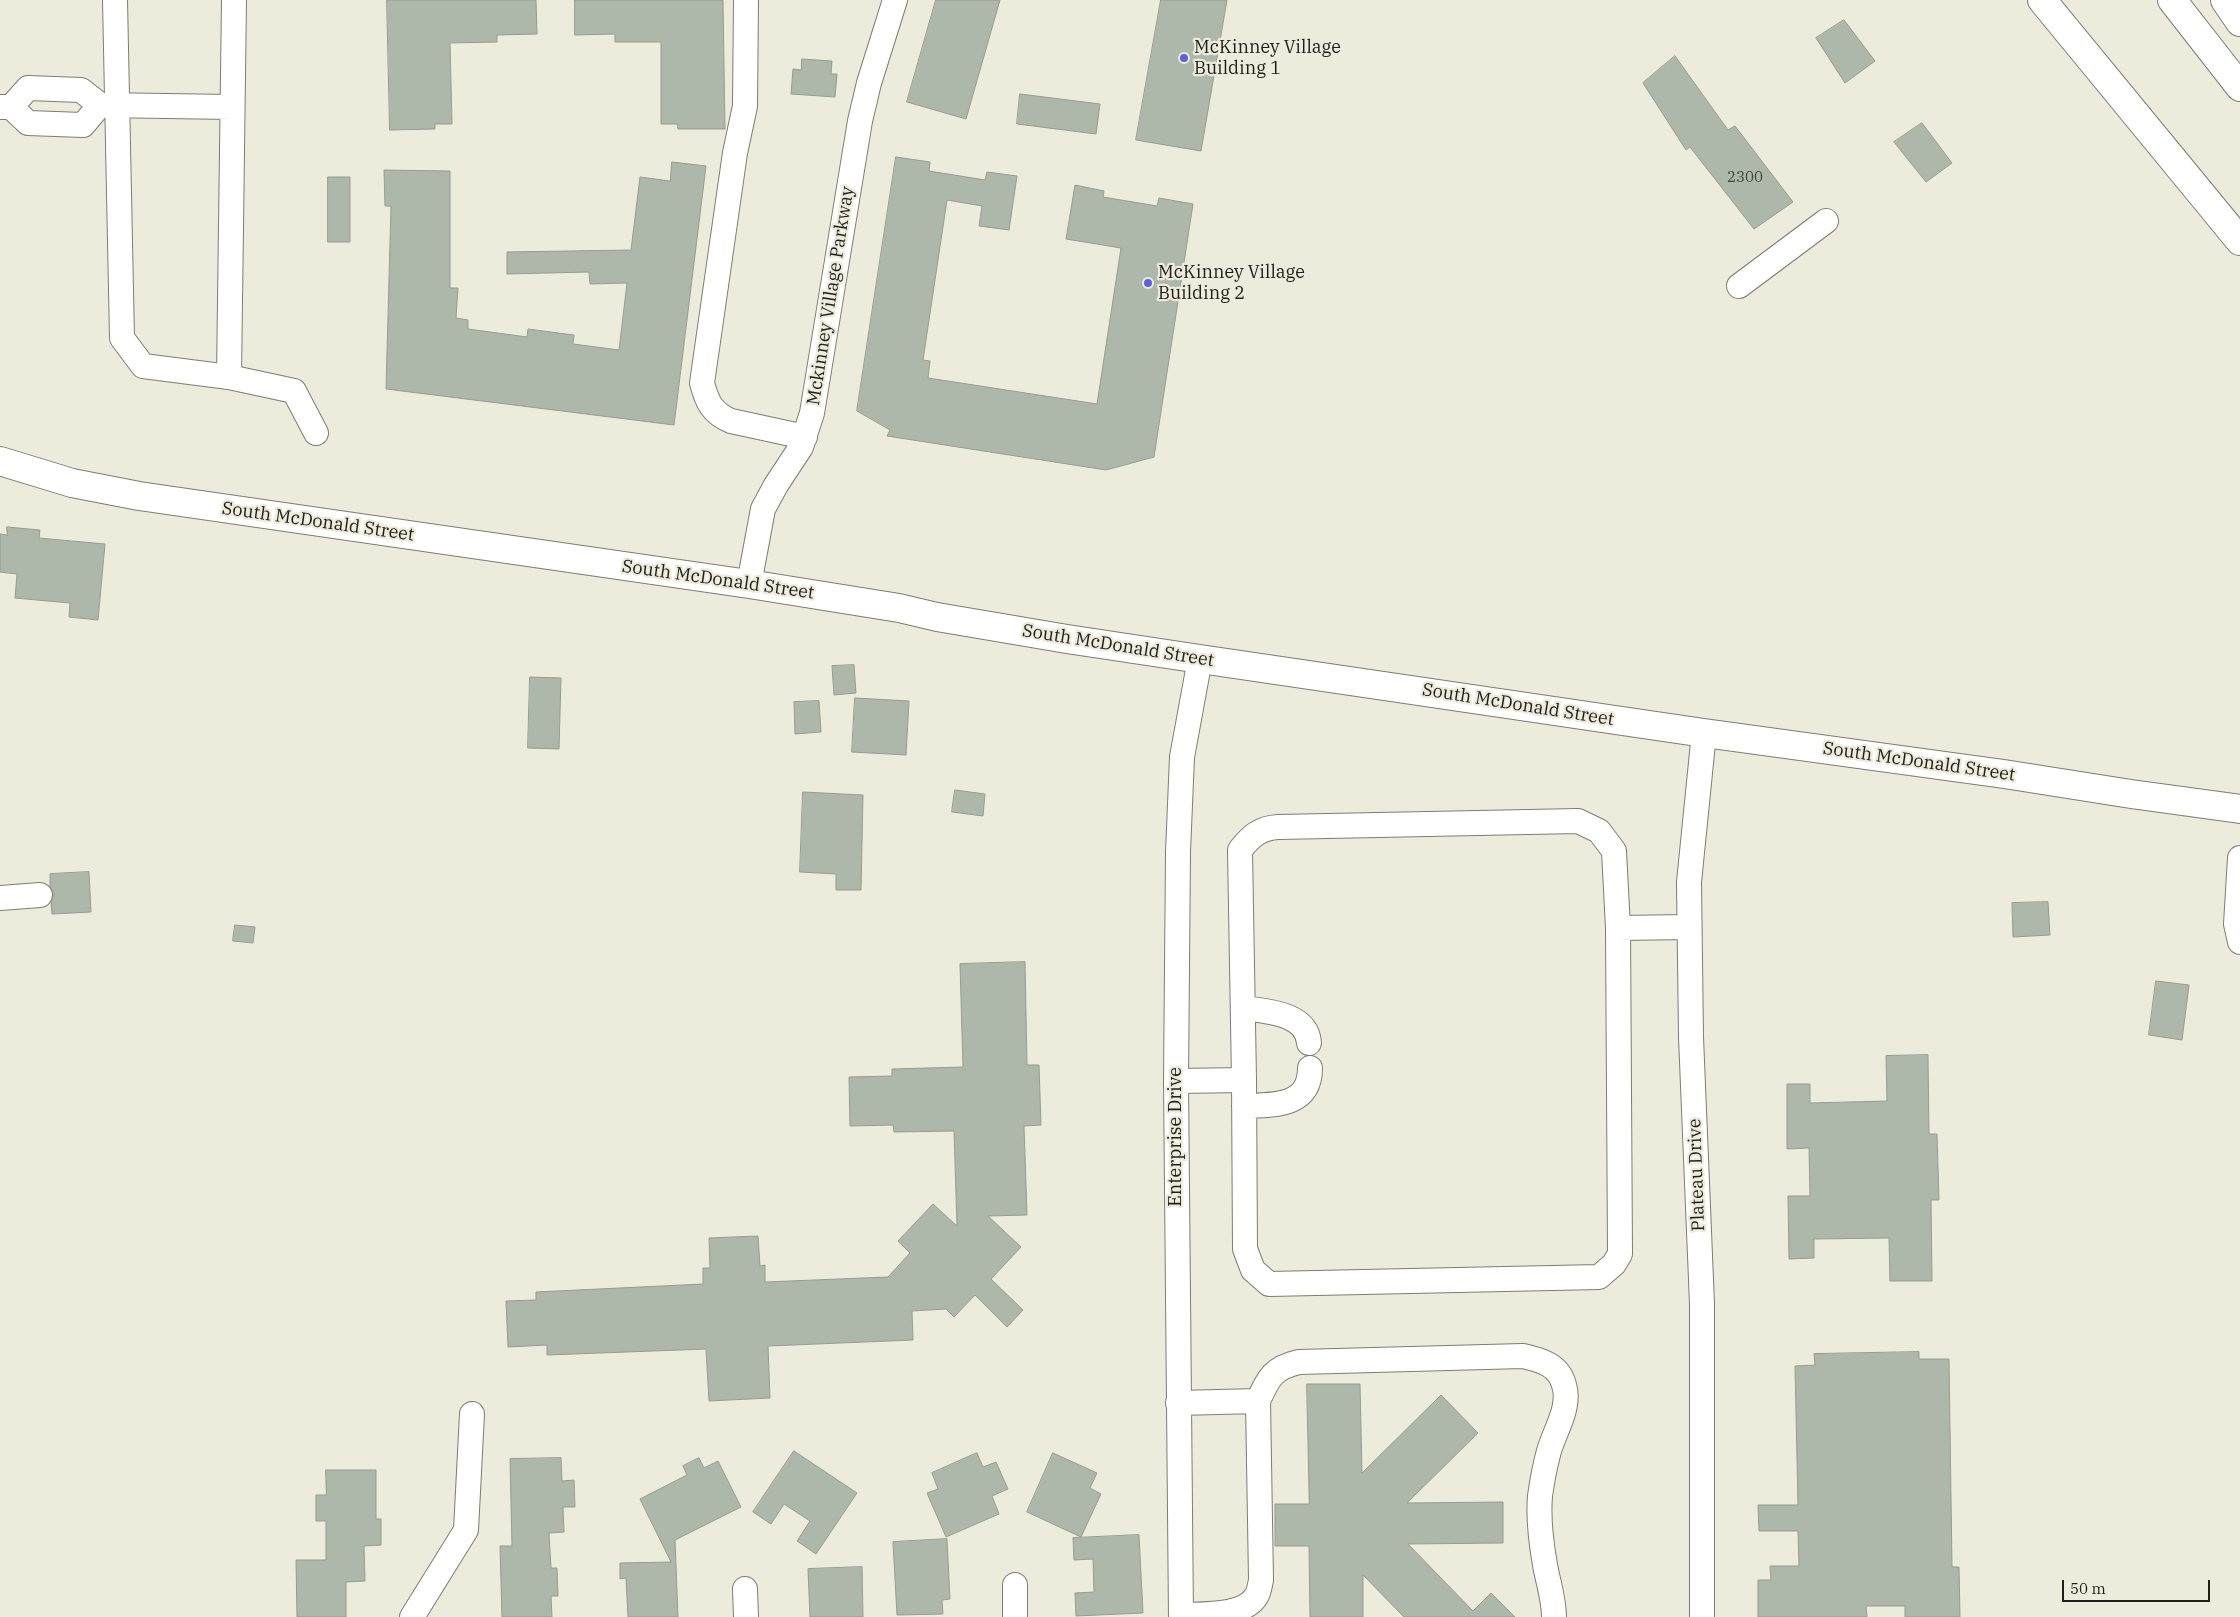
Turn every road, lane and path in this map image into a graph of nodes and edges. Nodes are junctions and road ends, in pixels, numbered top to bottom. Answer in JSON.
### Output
{"nodes":[{"id":1,"x":115,"y":0,"type":"edge"},
{"id":2,"x":234,"y":0,"type":"edge"},
{"id":3,"x":746,"y":0,"type":"edge"},
{"id":4,"x":895,"y":0,"type":"edge"},
{"id":5,"x":2042,"y":0,"type":"edge"},
{"id":6,"x":2058,"y":0,"type":"edge"},
{"id":7,"x":2172,"y":0,"type":"edge"},
{"id":8,"x":2225,"y":0,"type":"edge"},
{"id":9,"x":2240,"y":22,"type":"edge"},
{"id":10,"x":2240,"y":87,"type":"edge"},
{"id":11,"x":108,"y":105,"type":"junction"},
{"id":12,"x":5,"y":107,"type":"edge"},
{"id":13,"x":232,"y":107,"type":"junction"},
{"id":14,"x":1826,"y":221,"type":"dead end"},
{"id":15,"x":2240,"y":236,"type":"edge"},
{"id":16,"x":2240,"y":241,"type":"edge"},
{"id":17,"x":1739,"y":286,"type":"dead end"},
{"id":18,"x":229,"y":376,"type":"junction"},
{"id":19,"x":316,"y":433,"type":"dead end"},
{"id":20,"x":805,"y":437,"type":"junction"},
{"id":21,"x":0,"y":461,"type":"edge"},
{"id":22,"x":749,"y":584,"type":"junction"},
{"id":23,"x":1200,"y":659,"type":"junction"},
{"id":24,"x":1704,"y":733,"type":"junction"},
{"id":25,"x":2240,"y":809,"type":"edge"},
{"id":26,"x":2240,"y":858,"type":"edge"},
{"id":27,"x":40,"y":895,"type":"dead end"},
{"id":28,"x":0,"y":898,"type":"edge"},
{"id":29,"x":1689,"y":927,"type":"junction"},
{"id":30,"x":1618,"y":928,"type":"junction"},
{"id":31,"x":2240,"y":942,"type":"edge"},
{"id":32,"x":1243,"y":1008,"type":"junction"},
{"id":33,"x":1309,"y":1043,"type":"dead end"},
{"id":34,"x":1310,"y":1068,"type":"dead end"},
{"id":35,"x":1244,"y":1080,"type":"junction"},
{"id":36,"x":1176,"y":1081,"type":"junction"},
{"id":37,"x":1244,"y":1106,"type":"junction"},
{"id":38,"x":1258,"y":1401,"type":"junction"},
{"id":39,"x":1178,"y":1403,"type":"junction"},
{"id":40,"x":472,"y":1414,"type":"dead end"},
{"id":41,"x":1015,"y":1585,"type":"dead end"},
{"id":42,"x":745,"y":1589,"type":"dead end"},
{"id":43,"x":1181,"y":1616,"type":"edge"},
{"id":44,"x":412,"y":1617,"type":"edge"},
{"id":45,"x":746,"y":1617,"type":"edge"},
{"id":46,"x":1015,"y":1617,"type":"edge"},
{"id":47,"x":1554,"y":1617,"type":"edge"},
{"id":48,"x":1702,"y":1617,"type":"edge"}],
"edges":[{"from":1,"to":11,"type":"street"},
{"from":2,"to":13,"type":"street"},
{"from":3,"to":20,"type":"street"},
{"from":4,"to":20,"type":"street","name":"Mckinney Village Parkway"},
{"from":5,"to":16,"type":"main road"},
{"from":6,"to":15,"type":"main road"},
{"from":7,"to":10,"type":"main road"},
{"from":8,"to":9,"type":"main road"},
{"from":11,"to":12,"type":"street"},
{"from":11,"to":12,"type":"street"},
{"from":11,"to":13,"type":"street"},
{"from":11,"to":18,"type":"street"},
{"from":13,"to":18,"type":"street"},
{"from":14,"to":17,"type":"street"},
{"from":18,"to":19,"type":"street"},
{"from":20,"to":22,"type":"street","name":"Mckinney Village Parkway"},
{"from":21,"to":22,"type":"main road","name":"South McDonald Street"},
{"from":22,"to":23,"type":"main road","name":"South McDonald Street"},
{"from":23,"to":24,"type":"main road","name":"South McDonald Street"},
{"from":23,"to":36,"type":"street","name":"Enterprise Drive"},
{"from":24,"to":25,"type":"main road","name":"South McDonald Street"},
{"from":24,"to":29,"type":"street","name":"Plateau Drive"},
{"from":26,"to":31,"type":"street"},
{"from":27,"to":28,"type":"street"},
{"from":29,"to":30,"type":"street"},
{"from":29,"to":48,"type":"street","name":"Plateau Drive"},
{"from":30,"to":32,"type":"street"},
{"from":30,"to":37,"type":"street"},
{"from":32,"to":33,"type":"street"},
{"from":32,"to":35,"type":"street"},
{"from":34,"to":37,"type":"street"},
{"from":35,"to":36,"type":"street"},
{"from":35,"to":37,"type":"street"},
{"from":36,"to":39,"type":"street","name":"Enterprise Drive"},
{"from":38,"to":39,"type":"street"},
{"from":38,"to":43,"type":"street"},
{"from":38,"to":47,"type":"street"},
{"from":39,"to":43,"type":"street","name":"Enterprise Drive"},
{"from":40,"to":44,"type":"street"},
{"from":41,"to":46,"type":"street"},
{"from":42,"to":45,"type":"street"}]}
